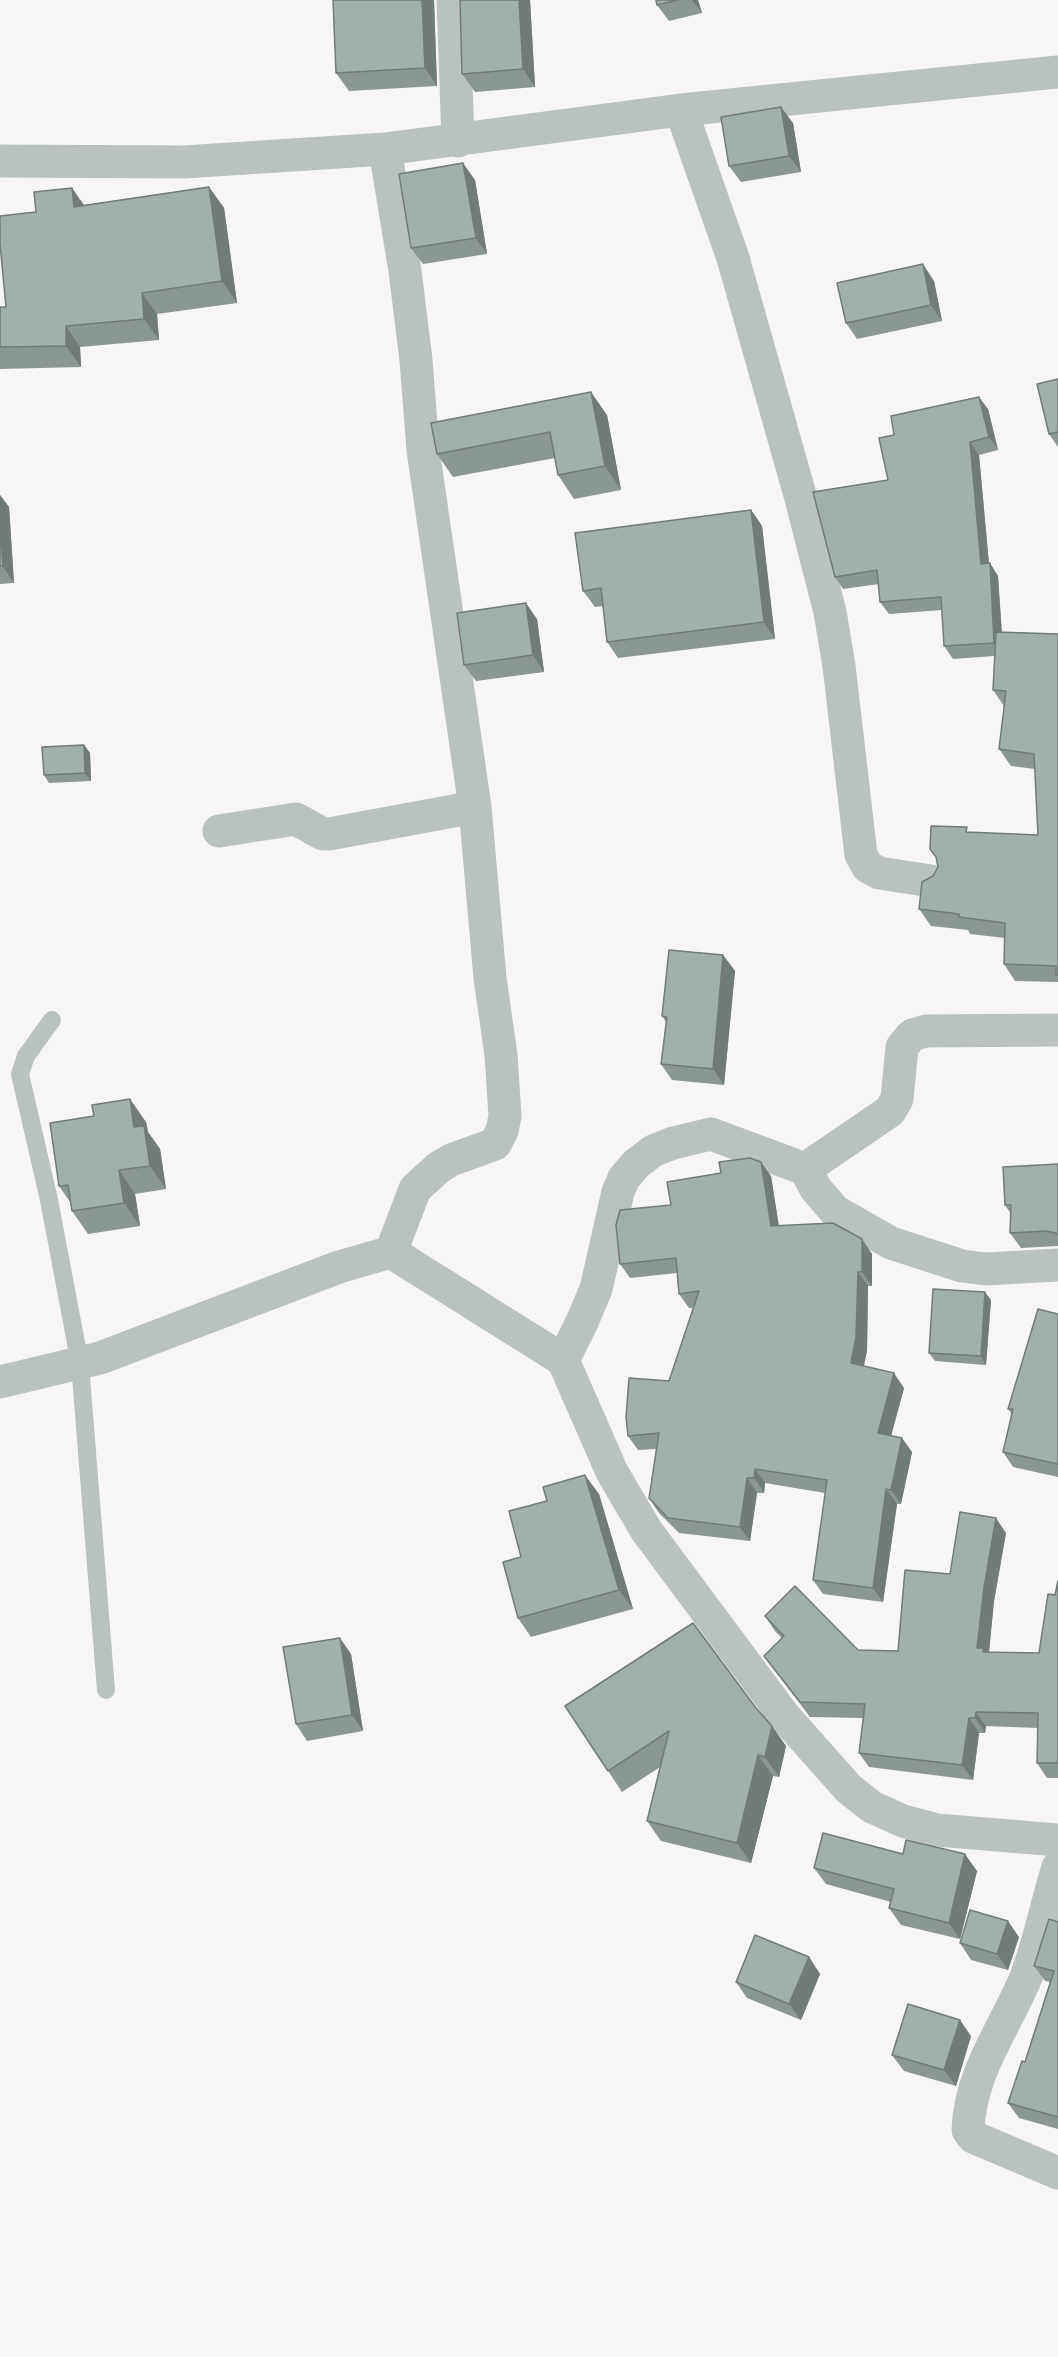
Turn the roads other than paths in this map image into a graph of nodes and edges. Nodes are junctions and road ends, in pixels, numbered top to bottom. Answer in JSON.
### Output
{"nodes":[{"id":1,"x":453,"y":0,"type":"edge"},
{"id":2,"x":1058,"y":72,"type":"edge"},
{"id":3,"x":681,"y":110,"type":"junction"},
{"id":4,"x":458,"y":141,"type":"junction"},
{"id":5,"x":385,"y":149,"type":"junction"},
{"id":6,"x":0,"y":161,"type":"edge"},
{"id":7,"x":475,"y":807,"type":"junction"},
{"id":8,"x":219,"y":831,"type":"dead end"},
{"id":9,"x":931,"y":881,"type":"edge"},
{"id":10,"x":52,"y":1020,"type":"dead end"},
{"id":11,"x":1058,"y":1030,"type":"edge"},
{"id":12,"x":805,"y":1169,"type":"junction"},
{"id":13,"x":391,"y":1252,"type":"junction"},
{"id":14,"x":1058,"y":1265,"type":"edge"},
{"id":15,"x":563,"y":1360,"type":"junction"},
{"id":16,"x":80,"y":1364,"type":"junction"},
{"id":17,"x":0,"y":1382,"type":"edge"},
{"id":18,"x":106,"y":1690,"type":"dead end"},
{"id":19,"x":1058,"y":1840,"type":"edge"},
{"id":20,"x":1058,"y":1867,"type":"edge"},
{"id":21,"x":1058,"y":2173,"type":"edge"}],
"edges":[{"from":1,"to":4,"type":"street"},
{"from":2,"to":3,"type":"street"},
{"from":3,"to":4,"type":"street"},
{"from":3,"to":9,"type":"street"},
{"from":4,"to":5,"type":"street"},
{"from":5,"to":6,"type":"street"},
{"from":5,"to":7,"type":"street"},
{"from":7,"to":8,"type":"street"},
{"from":7,"to":13,"type":"street"},
{"from":10,"to":16,"type":"lane"},
{"from":11,"to":12,"type":"street"},
{"from":12,"to":14,"type":"street"},
{"from":12,"to":15,"type":"street"},
{"from":13,"to":15,"type":"street"},
{"from":13,"to":16,"type":"street"},
{"from":15,"to":19,"type":"street"},
{"from":16,"to":17,"type":"street"},
{"from":16,"to":18,"type":"lane"},
{"from":20,"to":21,"type":"street"}]}
